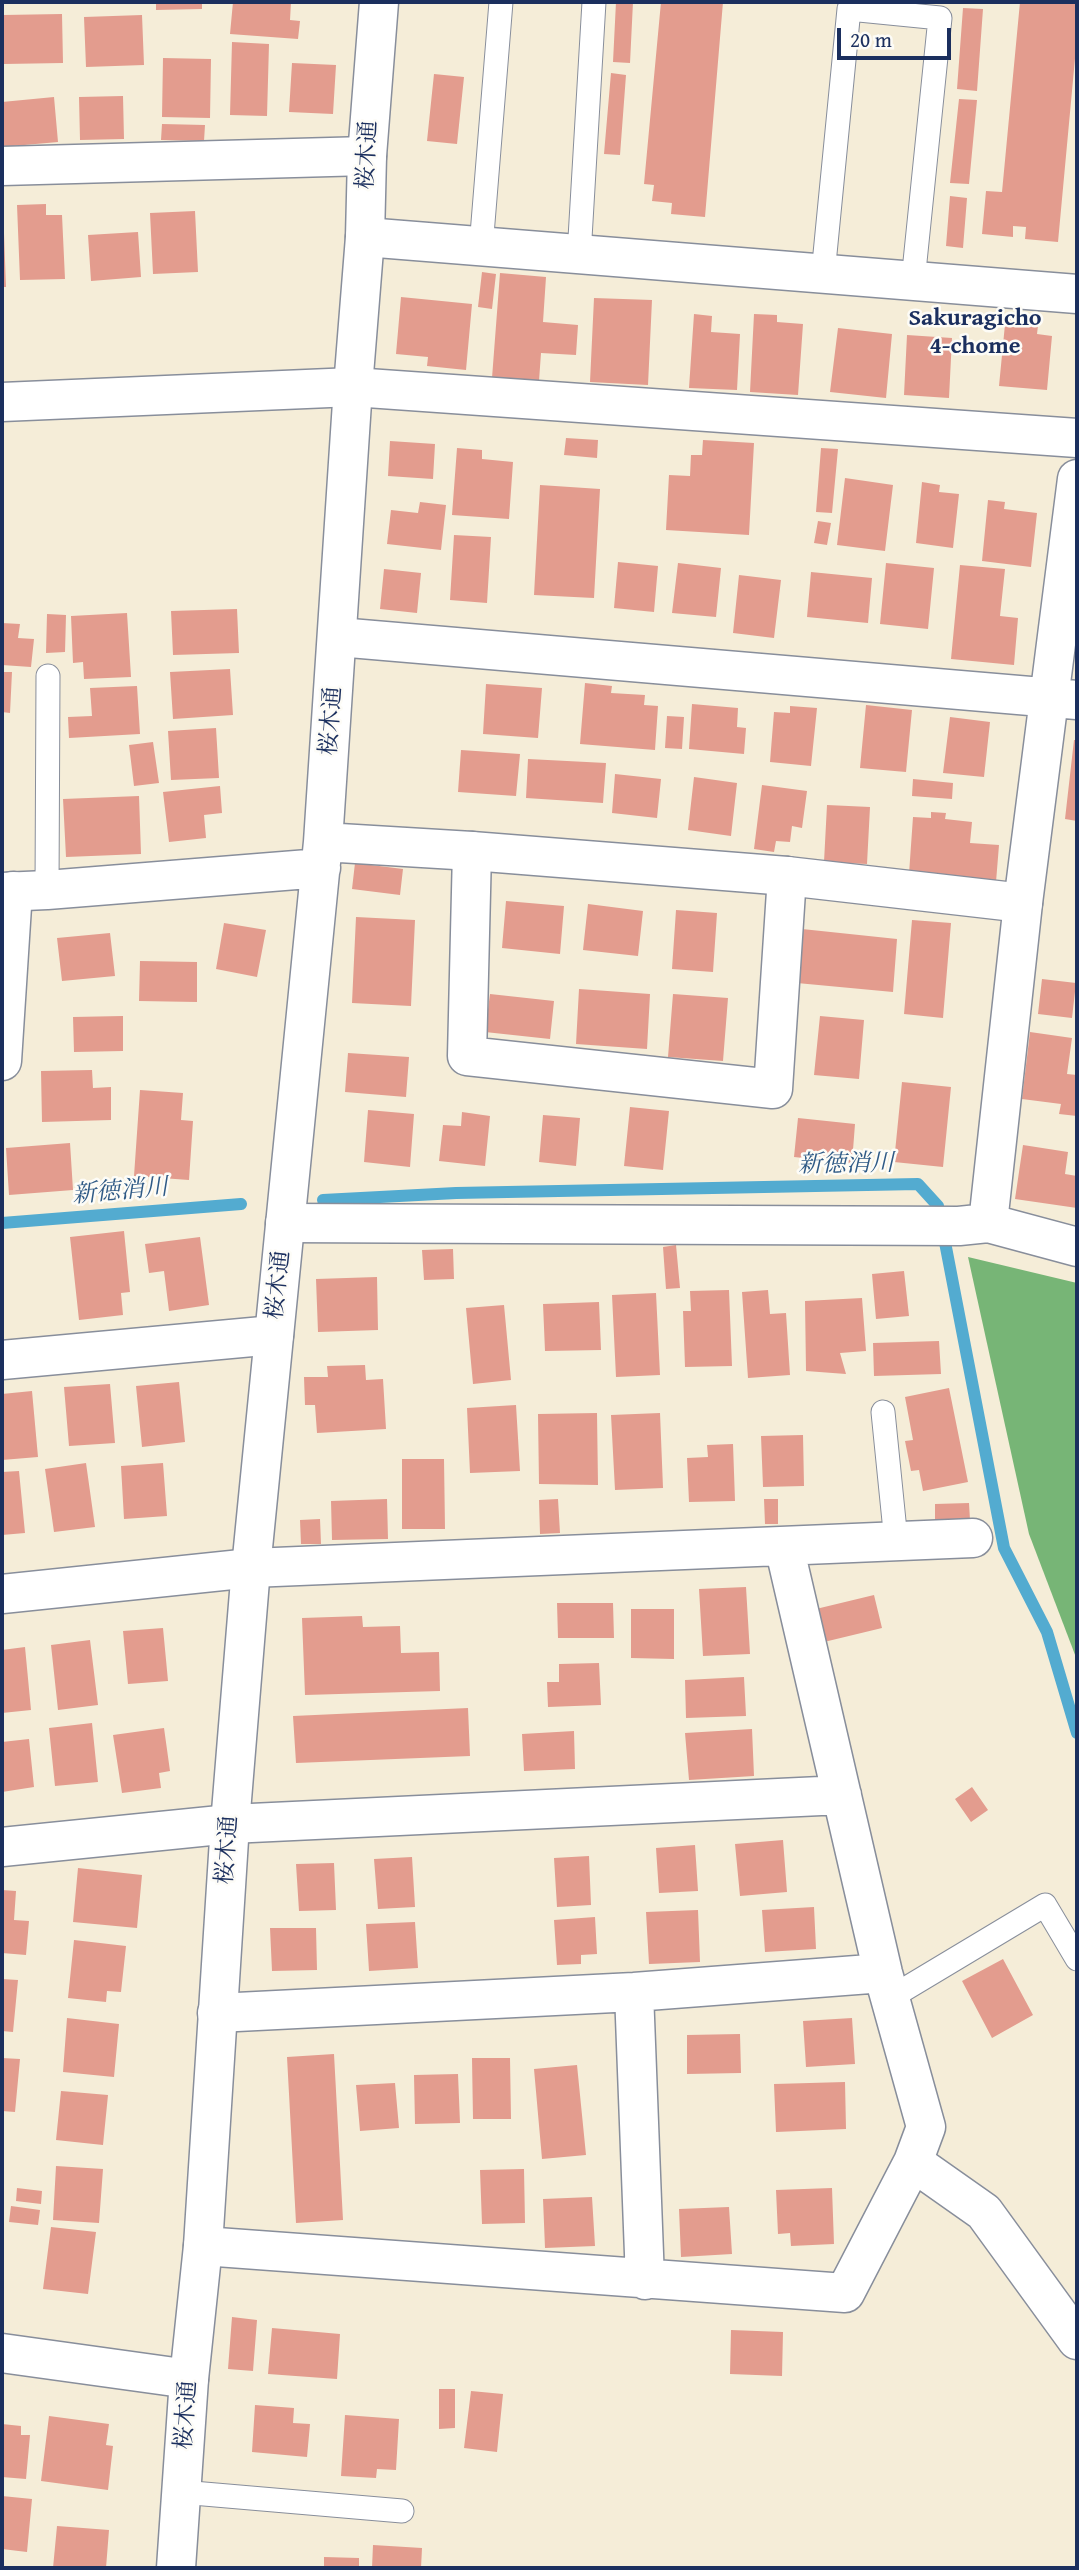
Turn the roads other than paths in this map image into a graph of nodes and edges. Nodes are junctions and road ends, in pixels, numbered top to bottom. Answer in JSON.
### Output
{"nodes":[{"id":1,"x":379,"y":2,"type":"edge"},
{"id":2,"x":501,"y":2,"type":"edge"},
{"id":3,"x":594,"y":2,"type":"edge"},
{"id":4,"x":367,"y":156,"type":"junction"},
{"id":5,"x":2,"y":166,"type":"edge"},
{"id":6,"x":365,"y":237,"type":"junction"},
{"id":7,"x":481,"y":247,"type":"junction"},
{"id":8,"x":579,"y":254,"type":"junction"},
{"id":9,"x":823,"y":274,"type":"junction"},
{"id":10,"x":913,"y":281,"type":"junction"},
{"id":11,"x":1077,"y":294,"type":"edge"},
{"id":12,"x":353,"y":387,"type":"junction"},
{"id":13,"x":2,"y":402,"type":"edge"},
{"id":14,"x":1077,"y":438,"type":"edge"},
{"id":15,"x":1077,"y":480,"type":"edge"},
{"id":16,"x":338,"y":637,"type":"junction"},
{"id":17,"x":48,"y":676,"type":"dead end"},
{"id":18,"x":1063,"y":699,"type":"edge"},
{"id":19,"x":472,"y":851,"type":"junction"},
{"id":20,"x":322,"y":855,"type":"junction"},
{"id":21,"x":786,"y":876,"type":"junction"},
{"id":22,"x":21,"y":891,"type":"edge"},
{"id":23,"x":1023,"y":903,"type":"junction"},
{"id":24,"x":2,"y":1060,"type":"edge"},
{"id":25,"x":285,"y":1223,"type":"junction"},
{"id":26,"x":973,"y":1224,"type":"junction"},
{"id":27,"x":1077,"y":1247,"type":"edge"},
{"id":28,"x":274,"y":1335,"type":"junction"},
{"id":29,"x":2,"y":1360,"type":"edge"},
{"id":30,"x":883,"y":1412,"type":"dead end"},
{"id":31,"x":974,"y":1538,"type":"dead end"},
{"id":32,"x":896,"y":1541,"type":"junction"},
{"id":33,"x":784,"y":1546,"type":"junction"},
{"id":34,"x":251,"y":1568,"type":"junction"},
{"id":35,"x":2,"y":1594,"type":"edge"},
{"id":36,"x":842,"y":1795,"type":"junction"},
{"id":37,"x":230,"y":1825,"type":"junction"},
{"id":38,"x":2,"y":1847,"type":"edge"},
{"id":39,"x":1077,"y":1959,"type":"edge"},
{"id":40,"x":886,"y":1985,"type":"junction"},
{"id":41,"x":634,"y":1992,"type":"junction"},
{"id":42,"x":217,"y":2013,"type":"junction"},
{"id":43,"x":913,"y":2162,"type":"junction"},
{"id":44,"x":202,"y":2246,"type":"junction"},
{"id":45,"x":645,"y":2280,"type":"junction"},
{"id":46,"x":1077,"y":2340,"type":"edge"},
{"id":47,"x":2,"y":2353,"type":"edge"},
{"id":48,"x":189,"y":2379,"type":"junction"},
{"id":49,"x":181,"y":2492,"type":"junction"},
{"id":50,"x":402,"y":2511,"type":"dead end"},
{"id":51,"x":176,"y":2568,"type":"edge"}],
"edges":[{"from":1,"to":4,"type":"street","name":"桜木通"},
{"from":2,"to":7,"type":"lane"},
{"from":3,"to":8,"type":"lane"},
{"from":4,"to":5,"type":"street"},
{"from":4,"to":6,"type":"street","name":"桜木通"},
{"from":6,"to":7,"type":"street"},
{"from":6,"to":12,"type":"street","name":"桜木通"},
{"from":7,"to":8,"type":"street"},
{"from":8,"to":9,"type":"street"},
{"from":9,"to":10,"type":"street"},
{"from":9,"to":10,"type":"lane"},
{"from":10,"to":11,"type":"street"},
{"from":12,"to":13,"type":"street"},
{"from":12,"to":14,"type":"street"},
{"from":12,"to":16,"type":"street","name":"桜木通"},
{"from":15,"to":18,"type":"street"},
{"from":16,"to":18,"type":"street"},
{"from":16,"to":20,"type":"street","name":"桜木通"},
{"from":17,"to":22,"type":"lane"},
{"from":18,"to":23,"type":"street"},
{"from":19,"to":20,"type":"street"},
{"from":19,"to":21,"type":"street"},
{"from":19,"to":21,"type":"street"},
{"from":20,"to":22,"type":"street"},
{"from":20,"to":25,"type":"street","name":"桜木通"},
{"from":21,"to":23,"type":"street"},
{"from":22,"to":24,"type":"street"},
{"from":23,"to":26,"type":"street"},
{"from":25,"to":26,"type":"street"},
{"from":25,"to":28,"type":"street","name":"桜木通"},
{"from":26,"to":27,"type":"street"},
{"from":28,"to":29,"type":"street"},
{"from":28,"to":34,"type":"street","name":"桜木通"},
{"from":30,"to":32,"type":"lane"},
{"from":31,"to":32,"type":"street"},
{"from":32,"to":33,"type":"street"},
{"from":33,"to":34,"type":"street"},
{"from":33,"to":36,"type":"street"},
{"from":34,"to":35,"type":"street"},
{"from":34,"to":37,"type":"street","name":"桜木通"},
{"from":36,"to":37,"type":"street"},
{"from":36,"to":40,"type":"street"},
{"from":37,"to":38,"type":"street"},
{"from":37,"to":42,"type":"street","name":"桜木通"},
{"from":39,"to":40,"type":"lane"},
{"from":40,"to":41,"type":"street"},
{"from":40,"to":43,"type":"street"},
{"from":41,"to":42,"type":"street"},
{"from":41,"to":45,"type":"street"},
{"from":42,"to":44,"type":"street","name":"桜木通"},
{"from":43,"to":45,"type":"street"},
{"from":43,"to":46,"type":"street"},
{"from":44,"to":45,"type":"street"},
{"from":44,"to":48,"type":"street","name":"桜木通"},
{"from":47,"to":48,"type":"street"},
{"from":48,"to":49,"type":"street","name":"桜木通"},
{"from":49,"to":50,"type":"lane"},
{"from":49,"to":51,"type":"street","name":"桜木通"}]}
